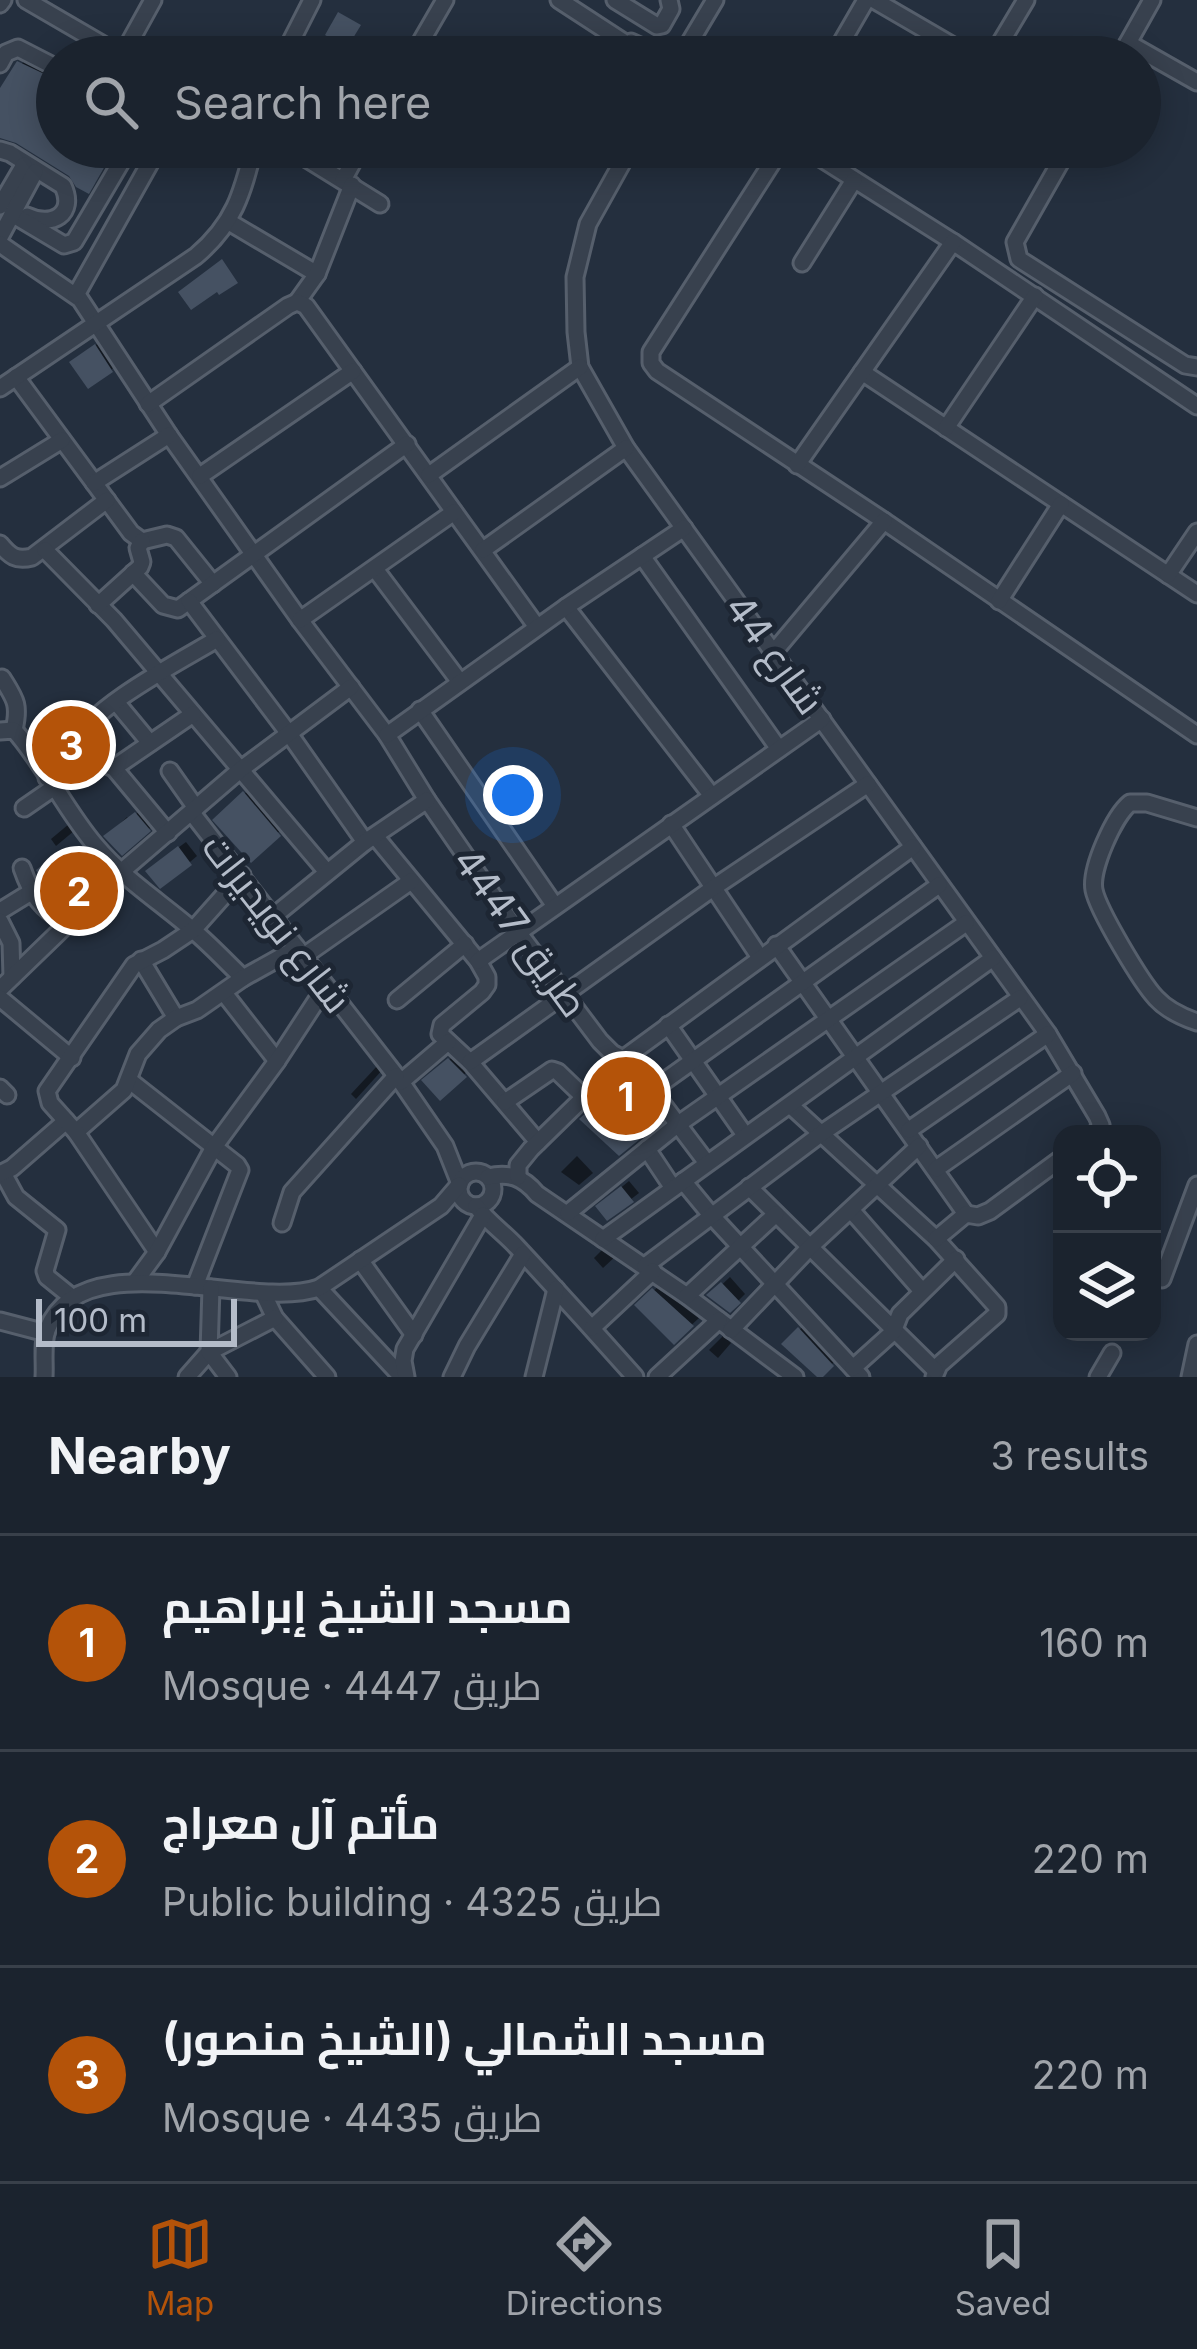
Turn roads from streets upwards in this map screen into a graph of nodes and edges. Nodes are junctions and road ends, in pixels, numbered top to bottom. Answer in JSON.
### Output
{"nodes":[{"id":1,"x":26,"y":0,"type":"edge"},
{"id":2,"x":153,"y":0,"type":"edge"},
{"id":3,"x":291,"y":0,"type":"edge"},
{"id":4,"x":445,"y":0,"type":"edge"},
{"id":5,"x":559,"y":0,"type":"edge"},
{"id":6,"x":615,"y":0,"type":"edge"},
{"id":7,"x":669,"y":0,"type":"edge"},
{"id":8,"x":715,"y":0,"type":"edge"},
{"id":9,"x":870,"y":0,"type":"edge"},
{"id":10,"x":1026,"y":0,"type":"edge"},
{"id":11,"x":1152,"y":0,"type":"edge"},
{"id":12,"x":310,"y":4,"type":"edge"},
{"id":13,"x":87,"y":36,"type":"edge"},
{"id":14,"x":134,"y":36,"type":"edge"},
{"id":15,"x":294,"y":36,"type":"edge"},
{"id":16,"x":424,"y":36,"type":"edge"},
{"id":17,"x":614,"y":36,"type":"edge"},
{"id":18,"x":694,"y":36,"type":"edge"},
{"id":19,"x":847,"y":36,"type":"edge"},
{"id":20,"x":934,"y":36,"type":"edge"},
{"id":21,"x":1005,"y":36,"type":"edge"},
{"id":22,"x":1132,"y":36,"type":"edge"},
{"id":23,"x":36,"y":57,"type":"edge"},
{"id":24,"x":0,"y":64,"type":"edge"},
{"id":25,"x":1161,"y":66,"type":"edge"},
{"id":26,"x":1197,"y":82,"type":"edge"},
{"id":27,"x":0,"y":150,"type":"edge"},
{"id":28,"x":118,"y":168,"type":"edge"},
{"id":29,"x":146,"y":168,"type":"edge"},
{"id":30,"x":248,"y":168,"type":"edge"},
{"id":31,"x":323,"y":168,"type":"edge"},
{"id":32,"x":353,"y":168,"type":"edge"},
{"id":33,"x":619,"y":168,"type":"edge"},
{"id":34,"x":769,"y":168,"type":"edge"},
{"id":35,"x":835,"y":168,"type":"edge"},
{"id":36,"x":1057,"y":168,"type":"edge"},
{"id":37,"x":30,"y":169,"type":"dead end"},
{"id":38,"x":854,"y":180,"type":"junction"},
{"id":39,"x":348,"y":183,"type":"junction"},
{"id":40,"x":380,"y":204,"type":"dead end"},
{"id":41,"x":6,"y":207,"type":"edge"},
{"id":42,"x":229,"y":222,"type":"junction"},
{"id":43,"x":0,"y":240,"type":"edge"},
{"id":44,"x":953,"y":242,"type":"junction"},
{"id":45,"x":802,"y":263,"type":"dead end"},
{"id":46,"x":317,"y":274,"type":"junction"},
{"id":47,"x":71,"y":292,"type":"junction"},
{"id":48,"x":1035,"y":296,"type":"junction"},
{"id":49,"x":297,"y":302,"type":"junction"},
{"id":50,"x":93,"y":326,"type":"junction"},
{"id":51,"x":580,"y":367,"type":"junction"},
{"id":52,"x":1197,"y":368,"type":"edge"},
{"id":53,"x":353,"y":371,"type":"junction"},
{"id":54,"x":862,"y":372,"type":"junction"},
{"id":55,"x":16,"y":377,"type":"junction"},
{"id":56,"x":0,"y":388,"type":"edge"},
{"id":57,"x":148,"y":404,"type":"junction"},
{"id":58,"x":1197,"y":406,"type":"edge"},
{"id":59,"x":946,"y":428,"type":"junction"},
{"id":60,"x":169,"y":435,"type":"junction"},
{"id":61,"x":62,"y":440,"type":"junction"},
{"id":62,"x":406,"y":444,"type":"junction"},
{"id":63,"x":626,"y":448,"type":"junction"},
{"id":64,"x":797,"y":465,"type":"junction"},
{"id":65,"x":429,"y":475,"type":"junction"},
{"id":66,"x":200,"y":476,"type":"junction"},
{"id":67,"x":0,"y":478,"type":"edge"},
{"id":68,"x":94,"y":483,"type":"junction"},
{"id":69,"x":106,"y":500,"type":"junction"},
{"id":70,"x":1061,"y":504,"type":"junction"},
{"id":71,"x":454,"y":512,"type":"junction"},
{"id":72,"x":884,"y":521,"type":"junction"},
{"id":73,"x":684,"y":528,"type":"junction"},
{"id":74,"x":1197,"y":532,"type":"edge"},
{"id":75,"x":142,"y":541,"type":"junction"},
{"id":76,"x":0,"y":544,"type":"edge"},
{"id":77,"x":45,"y":550,"type":"junction"},
{"id":78,"x":483,"y":550,"type":"junction"},
{"id":79,"x":254,"y":555,"type":"junction"},
{"id":80,"x":642,"y":556,"type":"junction"},
{"id":81,"x":375,"y":568,"type":"junction"},
{"id":82,"x":134,"y":573,"type":"junction"},
{"id":83,"x":1168,"y":575,"type":"junction"},
{"id":84,"x":213,"y":584,"type":"junction"},
{"id":85,"x":1197,"y":594,"type":"edge"},
{"id":86,"x":999,"y":601,"type":"junction"},
{"id":87,"x":189,"y":602,"type":"junction"},
{"id":88,"x":98,"y":604,"type":"junction"},
{"id":89,"x":566,"y":607,"type":"junction"},
{"id":90,"x":300,"y":620,"type":"junction"},
{"id":91,"x":537,"y":627,"type":"junction"},
{"id":92,"x":217,"y":639,"type":"junction"},
{"id":93,"x":773,"y":653,"type":"junction"},
{"id":94,"x":160,"y":674,"type":"junction"},
{"id":95,"x":2,"y":678,"type":"edge"},
{"id":96,"x":460,"y":682,"type":"junction"},
{"id":97,"x":351,"y":687,"type":"junction"},
{"id":98,"x":116,"y":702,"type":"junction"},
{"id":99,"x":420,"y":710,"type":"junction"},
{"id":100,"x":193,"y":714,"type":"junction"},
{"id":101,"x":822,"y":719,"type":"junction"},
{"id":102,"x":7,"y":731,"type":"edge"},
{"id":103,"x":290,"y":735,"type":"junction"},
{"id":104,"x":387,"y":735,"type":"junction"},
{"id":105,"x":1197,"y":735,"type":"edge"},
{"id":106,"x":150,"y":743,"type":"junction"},
{"id":107,"x":779,"y":749,"type":"junction"},
{"id":108,"x":86,"y":752,"type":"junction"},
{"id":109,"x":114,"y":768,"type":"junction"},
{"id":110,"x":240,"y":770,"type":"junction"},
{"id":111,"x":170,"y":772,"type":"dead end"},
{"id":112,"x":50,"y":783,"type":"junction"},
{"id":113,"x":868,"y":784,"type":"junction"},
{"id":114,"x":712,"y":796,"type":"junction"},
{"id":115,"x":427,"y":800,"type":"junction"},
{"id":116,"x":24,"y":808,"type":"dead end"},
{"id":117,"x":194,"y":811,"type":"junction"},
{"id":118,"x":1197,"y":818,"type":"edge"},
{"id":119,"x":671,"y":824,"type":"junction"},
{"id":120,"x":168,"y":833,"type":"junction"},
{"id":121,"x":370,"y":839,"type":"junction"},
{"id":122,"x":913,"y":847,"type":"junction"},
{"id":123,"x":22,"y":868,"type":"dead end"},
{"id":124,"x":122,"y":872,"type":"junction"},
{"id":125,"x":327,"y":872,"type":"junction"},
{"id":126,"x":242,"y":875,"type":"junction"},
{"id":127,"x":411,"y":881,"type":"junction"},
{"id":128,"x":939,"y":885,"type":"junction"},
{"id":129,"x":713,"y":888,"type":"junction"},
{"id":130,"x":31,"y":892,"type":"junction"},
{"id":131,"x":555,"y":906,"type":"junction"},
{"id":132,"x":0,"y":910,"type":"edge"},
{"id":133,"x":274,"y":916,"type":"junction"},
{"id":134,"x":0,"y":921,"type":"edge"},
{"id":135,"x":67,"y":922,"type":"junction"},
{"id":136,"x":966,"y":923,"type":"junction"},
{"id":137,"x":193,"y":930,"type":"junction"},
{"id":138,"x":518,"y":932,"type":"junction"},
{"id":139,"x":465,"y":944,"type":"junction"},
{"id":140,"x":776,"y":945,"type":"junction"},
{"id":141,"x":301,"y":952,"type":"junction"},
{"id":142,"x":760,"y":956,"type":"junction"},
{"id":143,"x":993,"y":958,"type":"junction"},
{"id":144,"x":141,"y":960,"type":"junction"},
{"id":145,"x":478,"y":962,"type":"junction"},
{"id":146,"x":243,"y":978,"type":"junction"},
{"id":147,"x":6,"y":982,"type":"edge"},
{"id":148,"x":803,"y":984,"type":"junction"},
{"id":149,"x":326,"y":986,"type":"junction"},
{"id":150,"x":224,"y":993,"type":"junction"},
{"id":151,"x":565,"y":993,"type":"junction"},
{"id":152,"x":0,"y":998,"type":"edge"},
{"id":153,"x":1020,"y":998,"type":"junction"},
{"id":154,"x":397,"y":1000,"type":"dead end"},
{"id":155,"x":176,"y":1018,"type":"junction"},
{"id":156,"x":828,"y":1019,"type":"junction"},
{"id":157,"x":1197,"y":1022,"type":"edge"},
{"id":158,"x":668,"y":1025,"type":"junction"},
{"id":159,"x":1048,"y":1034,"type":"junction"},
{"id":160,"x":448,"y":1042,"type":"junction"},
{"id":161,"x":72,"y":1058,"type":"junction"},
{"id":162,"x":854,"y":1058,"type":"junction"},
{"id":163,"x":623,"y":1059,"type":"junction"},
{"id":164,"x":277,"y":1061,"type":"junction"},
{"id":165,"x":470,"y":1062,"type":"junction"},
{"id":166,"x":692,"y":1062,"type":"junction"},
{"id":167,"x":1072,"y":1073,"type":"junction"},
{"id":168,"x":399,"y":1078,"type":"junction"},
{"id":169,"x":130,"y":1082,"type":"junction"},
{"id":170,"x":652,"y":1090,"type":"junction"},
{"id":171,"x":880,"y":1093,"type":"junction"},
{"id":172,"x":717,"y":1097,"type":"junction"},
{"id":173,"x":585,"y":1098,"type":"junction"},
{"id":174,"x":505,"y":1102,"type":"junction"},
{"id":175,"x":790,"y":1105,"type":"junction"},
{"id":176,"x":677,"y":1125,"type":"junction"},
{"id":177,"x":1101,"y":1125,"type":"edge"},
{"id":178,"x":71,"y":1126,"type":"junction"},
{"id":179,"x":908,"y":1130,"type":"junction"},
{"id":180,"x":822,"y":1133,"type":"junction"},
{"id":181,"x":745,"y":1136,"type":"junction"},
{"id":182,"x":538,"y":1142,"type":"junction"},
{"id":183,"x":445,"y":1146,"type":"junction"},
{"id":184,"x":919,"y":1146,"type":"junction"},
{"id":185,"x":214,"y":1147,"type":"junction"},
{"id":186,"x":647,"y":1149,"type":"junction"},
{"id":187,"x":707,"y":1163,"type":"junction"},
{"id":188,"x":1053,"y":1165,"type":"edge"},
{"id":189,"x":936,"y":1169,"type":"junction"},
{"id":190,"x":2,"y":1173,"type":"edge"},
{"id":191,"x":483,"y":1175,"type":"junction"},
{"id":192,"x":518,"y":1177,"type":"junction"},
{"id":193,"x":678,"y":1184,"type":"junction"},
{"id":194,"x":878,"y":1184,"type":"junction"},
{"id":195,"x":459,"y":1185,"type":"junction"},
{"id":196,"x":1197,"y":1185,"type":"edge"},
{"id":197,"x":749,"y":1186,"type":"junction"},
{"id":198,"x":537,"y":1194,"type":"junction"},
{"id":199,"x":482,"y":1205,"type":"junction"},
{"id":200,"x":850,"y":1210,"type":"junction"},
{"id":201,"x":433,"y":1211,"type":"junction"},
{"id":202,"x":568,"y":1213,"type":"junction"},
{"id":203,"x":776,"y":1214,"type":"junction"},
{"id":204,"x":966,"y":1214,"type":"junction"},
{"id":205,"x":711,"y":1215,"type":"junction"},
{"id":206,"x":282,"y":1222,"type":"dead end"},
{"id":207,"x":604,"y":1239,"type":"junction"},
{"id":208,"x":936,"y":1239,"type":"junction"},
{"id":209,"x":740,"y":1246,"type":"junction"},
{"id":210,"x":812,"y":1246,"type":"junction"},
{"id":211,"x":157,"y":1252,"type":"junction"},
{"id":212,"x":523,"y":1254,"type":"junction"},
{"id":213,"x":956,"y":1259,"type":"junction"},
{"id":214,"x":360,"y":1260,"type":"junction"},
{"id":215,"x":649,"y":1269,"type":"junction"},
{"id":216,"x":1162,"y":1279,"type":"dead end"},
{"id":217,"x":135,"y":1282,"type":"junction"},
{"id":218,"x":775,"y":1283,"type":"junction"},
{"id":219,"x":203,"y":1287,"type":"junction"},
{"id":220,"x":319,"y":1288,"type":"junction"},
{"id":221,"x":556,"y":1289,"type":"junction"},
{"id":222,"x":922,"y":1291,"type":"junction"},
{"id":223,"x":263,"y":1295,"type":"junction"},
{"id":224,"x":687,"y":1295,"type":"junction"},
{"id":225,"x":73,"y":1298,"type":"junction"},
{"id":226,"x":274,"y":1318,"type":"junction"},
{"id":227,"x":0,"y":1321,"type":"edge"},
{"id":228,"x":725,"y":1324,"type":"junction"},
{"id":229,"x":592,"y":1328,"type":"junction"},
{"id":230,"x":893,"y":1332,"type":"junction"},
{"id":231,"x":46,"y":1333,"type":"junction"},
{"id":232,"x":414,"y":1334,"type":"junction"},
{"id":233,"x":1197,"y":1344,"type":"edge"},
{"id":234,"x":209,"y":1352,"type":"junction"},
{"id":235,"x":1112,"y":1353,"type":"dead end"},
{"id":236,"x":857,"y":1373,"type":"edge"},
{"id":237,"x":935,"y":1374,"type":"edge"},
{"id":238,"x":44,"y":1377,"type":"edge"},
{"id":239,"x":187,"y":1377,"type":"edge"},
{"id":240,"x":228,"y":1377,"type":"edge"},
{"id":241,"x":327,"y":1377,"type":"edge"},
{"id":242,"x":404,"y":1377,"type":"edge"},
{"id":243,"x":452,"y":1377,"type":"edge"},
{"id":244,"x":534,"y":1377,"type":"edge"},
{"id":245,"x":634,"y":1377,"type":"edge"},
{"id":246,"x":657,"y":1377,"type":"edge"},
{"id":247,"x":795,"y":1377,"type":"edge"},
{"id":248,"x":1098,"y":1377,"type":"edge"},
{"id":249,"x":1190,"y":1377,"type":"edge"}],
"edges":[{"from":1,"to":13,"type":"street"},
{"from":2,"to":14,"type":"street"},
{"from":3,"to":12,"type":"street"},
{"from":4,"to":16,"type":"street"},
{"from":5,"to":17,"type":"street"},
{"from":6,"to":7,"type":"street"},
{"from":8,"to":18,"type":"street"},
{"from":9,"to":19,"type":"street"},
{"from":9,"to":20,"type":"street"},
{"from":10,"to":21,"type":"street"},
{"from":11,"to":22,"type":"street"},
{"from":12,"to":15,"type":"street"},
{"from":23,"to":24,"type":"street"},
{"from":25,"to":26,"type":"street"},
{"from":27,"to":41,"type":"street"},
{"from":28,"to":41,"type":"street"},
{"from":29,"to":47,"type":"street"},
{"from":30,"to":42,"type":"street"},
{"from":31,"to":39,"type":"street"},
{"from":32,"to":39,"type":"street"},
{"from":33,"to":51,"type":"street","name":"شارع 44"},
{"from":34,"to":64,"type":"street"},
{"from":35,"to":38,"type":"street"},
{"from":36,"to":52,"type":"street"},
{"from":37,"to":41,"type":"street"},
{"from":38,"to":44,"type":"street"},
{"from":38,"to":45,"type":"street"},
{"from":39,"to":40,"type":"street"},
{"from":39,"to":46,"type":"street"},
{"from":41,"to":43,"type":"street"},
{"from":42,"to":46,"type":"street"},
{"from":42,"to":50,"type":"street"},
{"from":43,"to":47,"type":"street"},
{"from":44,"to":48,"type":"street"},
{"from":44,"to":54,"type":"street"},
{"from":46,"to":49,"type":"street"},
{"from":47,"to":50,"type":"street","name":"طريق 4447"},
{"from":48,"to":58,"type":"street"},
{"from":48,"to":59,"type":"street"},
{"from":49,"to":53,"type":"street"},
{"from":49,"to":57,"type":"street"},
{"from":50,"to":55,"type":"street"},
{"from":50,"to":57,"type":"street","name":"طريق 4447"},
{"from":51,"to":63,"type":"street","name":"شارع 44"},
{"from":51,"to":65,"type":"street"},
{"from":53,"to":62,"type":"street"},
{"from":53,"to":66,"type":"street"},
{"from":54,"to":59,"type":"street"},
{"from":54,"to":64,"type":"street"},
{"from":55,"to":56,"type":"street"},
{"from":55,"to":61,"type":"street"},
{"from":57,"to":60,"type":"street","name":"طريق 4447"},
{"from":59,"to":70,"type":"street"},
{"from":60,"to":66,"type":"street","name":"طريق 4447"},
{"from":60,"to":68,"type":"street"},
{"from":61,"to":67,"type":"street"},
{"from":61,"to":68,"type":"street"},
{"from":62,"to":65,"type":"street"},
{"from":62,"to":79,"type":"street"},
{"from":63,"to":73,"type":"street","name":"شارع 44"},
{"from":63,"to":78,"type":"street"},
{"from":64,"to":72,"type":"street"},
{"from":65,"to":71,"type":"street"},
{"from":66,"to":79,"type":"street","name":"طريق 4447"},
{"from":68,"to":69,"type":"street"},
{"from":69,"to":75,"type":"street"},
{"from":69,"to":77,"type":"street"},
{"from":70,"to":83,"type":"street"},
{"from":70,"to":86,"type":"street"},
{"from":71,"to":78,"type":"street"},
{"from":71,"to":81,"type":"street"},
{"from":72,"to":86,"type":"street"},
{"from":72,"to":93,"type":"street"},
{"from":73,"to":80,"type":"street"},
{"from":73,"to":93,"type":"street","name":"شارع 44"},
{"from":74,"to":83,"type":"street"},
{"from":75,"to":82,"type":"street"},
{"from":75,"to":84,"type":"street"},
{"from":76,"to":77,"type":"street"},
{"from":77,"to":88,"type":"street"},
{"from":78,"to":91,"type":"street"},
{"from":79,"to":84,"type":"street"},
{"from":79,"to":90,"type":"street","name":"طريق 4447"},
{"from":80,"to":89,"type":"street"},
{"from":80,"to":107,"type":"street"},
{"from":81,"to":90,"type":"street"},
{"from":81,"to":96,"type":"street"},
{"from":82,"to":87,"type":"street"},
{"from":82,"to":88,"type":"street"},
{"from":83,"to":85,"type":"street"},
{"from":84,"to":87,"type":"street"},
{"from":86,"to":105,"type":"street"},
{"from":87,"to":92,"type":"street"},
{"from":88,"to":94,"type":"street"},
{"from":89,"to":91,"type":"street"},
{"from":89,"to":114,"type":"street"},
{"from":90,"to":97,"type":"street","name":"طريق 4447"},
{"from":91,"to":96,"type":"street"},
{"from":92,"to":94,"type":"street"},
{"from":92,"to":103,"type":"street"},
{"from":93,"to":101,"type":"street","name":"شارع 44"},
{"from":94,"to":98,"type":"street"},
{"from":94,"to":100,"type":"street"},
{"from":95,"to":102,"type":"street"},
{"from":96,"to":99,"type":"street"},
{"from":97,"to":103,"type":"street"},
{"from":97,"to":104,"type":"street","name":"طريق 4447"},
{"from":98,"to":106,"type":"street"},
{"from":98,"to":108,"type":"street"},
{"from":99,"to":104,"type":"street"},
{"from":99,"to":131,"type":"street"},
{"from":100,"to":106,"type":"street"},
{"from":100,"to":110,"type":"street"},
{"from":101,"to":107,"type":"street"},
{"from":101,"to":113,"type":"street","name":"شارع 44"},
{"from":102,"to":112,"type":"street"},
{"from":103,"to":110,"type":"street"},
{"from":103,"to":121,"type":"street"},
{"from":104,"to":115,"type":"street","name":"طريق 4447"},
{"from":106,"to":109,"type":"street"},
{"from":107,"to":114,"type":"street"},
{"from":108,"to":109,"type":"street"},
{"from":108,"to":112,"type":"street"},
{"from":109,"to":120,"type":"street"},
{"from":110,"to":117,"type":"street"},
{"from":110,"to":125,"type":"street"},
{"from":111,"to":117,"type":"street"},
{"from":112,"to":116,"type":"street"},
{"from":112,"to":124,"type":"street"},
{"from":113,"to":122,"type":"street","name":"شارع 44"},
{"from":113,"to":129,"type":"street"},
{"from":114,"to":119,"type":"street"},
{"from":115,"to":121,"type":"street"},
{"from":115,"to":138,"type":"street","name":"طريق 4447"},
{"from":117,"to":120,"type":"street","name":"شارع نويديرات"},
{"from":117,"to":126,"type":"street","name":"شارع نويديرات"},
{"from":118,"to":157,"type":"street"},
{"from":119,"to":129,"type":"street"},
{"from":119,"to":131,"type":"street"},
{"from":120,"to":124,"type":"street","name":"شارع نويديرات"},
{"from":121,"to":125,"type":"street"},
{"from":121,"to":127,"type":"street"},
{"from":122,"to":128,"type":"street","name":"شارع 44"},
{"from":122,"to":140,"type":"street"},
{"from":123,"to":130,"type":"street"},
{"from":124,"to":135,"type":"street","name":"شارع نويديرات"},
{"from":124,"to":137,"type":"street"},
{"from":125,"to":133,"type":"street"},
{"from":126,"to":133,"type":"street","name":"شارع نويديرات"},
{"from":126,"to":137,"type":"street"},
{"from":127,"to":139,"type":"street"},
{"from":127,"to":141,"type":"street"},
{"from":128,"to":136,"type":"street","name":"شارع 44"},
{"from":128,"to":148,"type":"street"},
{"from":129,"to":142,"type":"street"},
{"from":129,"to":151,"type":"street"},
{"from":130,"to":132,"type":"street"},
{"from":130,"to":135,"type":"street"},
{"from":131,"to":138,"type":"street"},
{"from":133,"to":141,"type":"street","name":"شارع نويديرات"},
{"from":134,"to":147,"type":"street"},
{"from":135,"to":147,"type":"street","name":"شارع نويديرات"},
{"from":136,"to":143,"type":"street","name":"شارع 44"},
{"from":136,"to":156,"type":"street"},
{"from":137,"to":144,"type":"street"},
{"from":137,"to":146,"type":"street"},
{"from":138,"to":145,"type":"street"},
{"from":138,"to":151,"type":"street","name":"طريق 4447"},
{"from":139,"to":145,"type":"street"},
{"from":139,"to":154,"type":"street"},
{"from":140,"to":142,"type":"street"},
{"from":140,"to":148,"type":"street"},
{"from":141,"to":146,"type":"street"},
{"from":141,"to":149,"type":"street","name":"شارع نويديرات"},
{"from":142,"to":158,"type":"street"},
{"from":143,"to":153,"type":"street","name":"شارع 44"},
{"from":143,"to":162,"type":"street"},
{"from":144,"to":155,"type":"street"},
{"from":144,"to":161,"type":"street"},
{"from":145,"to":160,"type":"street"},
{"from":146,"to":150,"type":"street"},
{"from":148,"to":156,"type":"street"},
{"from":148,"to":166,"type":"street"},
{"from":149,"to":164,"type":"street"},
{"from":149,"to":168,"type":"street","name":"شارع نويديرات"},
{"from":150,"to":155,"type":"street"},
{"from":150,"to":164,"type":"street"},
{"from":151,"to":163,"type":"street","name":"طريق 4447"},
{"from":151,"to":165,"type":"street"},
{"from":152,"to":161,"type":"street"},
{"from":153,"to":159,"type":"street","name":"شارع 44"},
{"from":153,"to":171,"type":"street"},
{"from":155,"to":169,"type":"street"},
{"from":156,"to":162,"type":"street"},
{"from":156,"to":172,"type":"street"},
{"from":158,"to":163,"type":"street"},
{"from":158,"to":166,"type":"street"},
{"from":159,"to":167,"type":"street","name":"شارع 44"},
{"from":159,"to":179,"type":"street"},
{"from":160,"to":165,"type":"street"},
{"from":160,"to":168,"type":"street"},
{"from":161,"to":178,"type":"street"},
{"from":162,"to":171,"type":"street"},
{"from":162,"to":175,"type":"street"},
{"from":163,"to":170,"type":"street","name":"طريق 4447"},
{"from":163,"to":173,"type":"street"},
{"from":164,"to":185,"type":"street"},
{"from":165,"to":174,"type":"street"},
{"from":166,"to":170,"type":"street"},
{"from":166,"to":172,"type":"street"},
{"from":167,"to":177,"type":"street","name":"شارع 44"},
{"from":167,"to":189,"type":"street"},
{"from":168,"to":183,"type":"street","name":"شارع نويديرات"},
{"from":168,"to":206,"type":"street"},
{"from":169,"to":178,"type":"street"},
{"from":169,"to":185,"type":"street"},
{"from":170,"to":176,"type":"street","name":"طريق 4447"},
{"from":171,"to":179,"type":"street"},
{"from":171,"to":180,"type":"street"},
{"from":172,"to":176,"type":"street"},
{"from":172,"to":181,"type":"street"},
{"from":173,"to":174,"type":"street"},
{"from":173,"to":182,"type":"street"},
{"from":174,"to":182,"type":"street"},
{"from":175,"to":180,"type":"street"},
{"from":175,"to":181,"type":"street"},
{"from":176,"to":186,"type":"street"},
{"from":176,"to":187,"type":"street","name":"طريق 4447"},
{"from":178,"to":190,"type":"street"},
{"from":178,"to":211,"type":"street"},
{"from":179,"to":184,"type":"street"},
{"from":180,"to":194,"type":"street"},
{"from":180,"to":197,"type":"street"},
{"from":181,"to":187,"type":"street"},
{"from":182,"to":192,"type":"street"},
{"from":183,"to":191,"type":"street","name":"شارع نويديرات"},
{"from":183,"to":195,"type":"street","name":"شارع نويديرات"},
{"from":184,"to":189,"type":"street"},
{"from":184,"to":194,"type":"street"},
{"from":185,"to":211,"type":"street"},
{"from":185,"to":219,"type":"street"},
{"from":186,"to":193,"type":"street"},
{"from":186,"to":202,"type":"street"},
{"from":187,"to":193,"type":"street"},
{"from":188,"to":204,"type":"street"},
{"from":189,"to":204,"type":"street"},
{"from":190,"to":225,"type":"street"},
{"from":191,"to":192,"type":"street"},
{"from":191,"to":195,"type":"street"},
{"from":191,"to":199,"type":"street"},
{"from":192,"to":198,"type":"street"},
{"from":193,"to":205,"type":"street"},
{"from":193,"to":207,"type":"street"},
{"from":194,"to":200,"type":"street"},
{"from":194,"to":208,"type":"street"},
{"from":195,"to":199,"type":"street"},
{"from":195,"to":201,"type":"street"},
{"from":196,"to":216,"type":"street"},
{"from":197,"to":203,"type":"street"},
{"from":197,"to":205,"type":"street"},
{"from":198,"to":199,"type":"street"},
{"from":198,"to":202,"type":"street"},
{"from":199,"to":201,"type":"street"},
{"from":199,"to":212,"type":"street"},
{"from":199,"to":232,"type":"street"},
{"from":200,"to":210,"type":"street"},
{"from":200,"to":222,"type":"street"},
{"from":201,"to":214,"type":"street"},
{"from":202,"to":207,"type":"street"},
{"from":203,"to":209,"type":"street"},
{"from":203,"to":210,"type":"street"},
{"from":204,"to":208,"type":"street"},
{"from":205,"to":209,"type":"street"},
{"from":205,"to":215,"type":"street"},
{"from":207,"to":215,"type":"street"},
{"from":208,"to":213,"type":"street"},
{"from":209,"to":218,"type":"street"},
{"from":209,"to":224,"type":"street"},
{"from":210,"to":218,"type":"street"},
{"from":210,"to":230,"type":"street"},
{"from":211,"to":217,"type":"street"},
{"from":212,"to":221,"type":"street"},
{"from":212,"to":243,"type":"street"},
{"from":213,"to":222,"type":"street"},
{"from":213,"to":237,"type":"street"},
{"from":214,"to":220,"type":"street"},
{"from":214,"to":232,"type":"street"},
{"from":215,"to":224,"type":"street"},
{"from":215,"to":229,"type":"street"},
{"from":217,"to":219,"type":"street"},
{"from":217,"to":225,"type":"street"},
{"from":218,"to":228,"type":"street"},
{"from":218,"to":236,"type":"street"},
{"from":219,"to":223,"type":"street"},
{"from":219,"to":234,"type":"street"},
{"from":220,"to":223,"type":"street"},
{"from":220,"to":242,"type":"street"},
{"from":221,"to":229,"type":"street"},
{"from":221,"to":244,"type":"street"},
{"from":222,"to":230,"type":"street"},
{"from":223,"to":226,"type":"street"},
{"from":224,"to":228,"type":"street"},
{"from":225,"to":231,"type":"street"},
{"from":226,"to":234,"type":"street"},
{"from":226,"to":241,"type":"street"},
{"from":227,"to":231,"type":"street"},
{"from":228,"to":246,"type":"street"},
{"from":228,"to":247,"type":"street"},
{"from":229,"to":245,"type":"street"},
{"from":230,"to":236,"type":"street"},
{"from":230,"to":237,"type":"street"},
{"from":231,"to":238,"type":"street"},
{"from":232,"to":242,"type":"street"},
{"from":233,"to":249,"type":"street"},
{"from":234,"to":239,"type":"street"},
{"from":234,"to":240,"type":"street"},
{"from":235,"to":248,"type":"street"}]}
